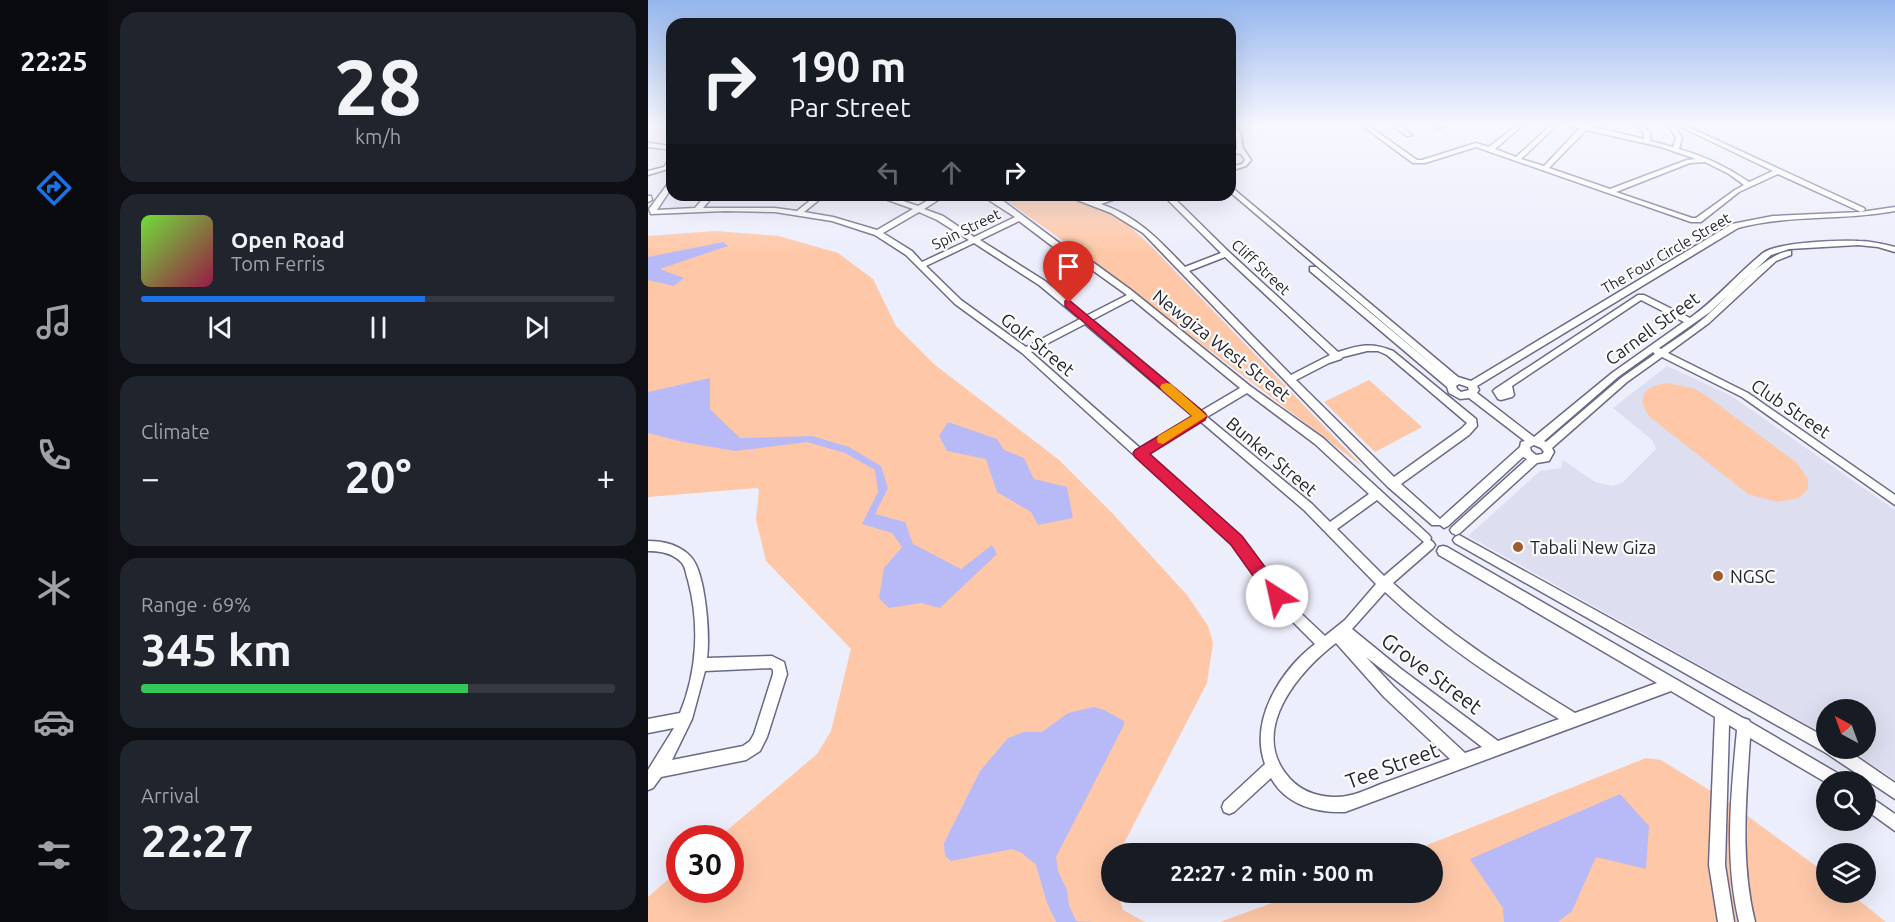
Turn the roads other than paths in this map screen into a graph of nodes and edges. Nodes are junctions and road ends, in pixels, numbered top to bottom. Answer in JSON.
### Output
{"nodes":[{"id":1,"x":1539,"y":167,"type":"edge"},
{"id":2,"x":1665,"y":167,"type":"edge"},
{"id":3,"x":1718,"y":167,"type":"edge"},
{"id":4,"x":1731,"y":167,"type":"edge"},
{"id":5,"x":1769,"y":167,"type":"edge"},
{"id":6,"x":666,"y":168,"type":"edge"},
{"id":7,"x":1545,"y":169,"type":"joint"},
{"id":8,"x":1778,"y":171,"type":"junction"},
{"id":9,"x":648,"y":173,"type":"edge"},
{"id":10,"x":1739,"y":178,"type":"junction"},
{"id":11,"x":1751,"y":183,"type":"junction"},
{"id":12,"x":666,"y":192,"type":"edge"},
{"id":13,"x":1609,"y":192,"type":"junction"},
{"id":14,"x":1236,"y":193,"type":"edge"},
{"id":15,"x":705,"y":201,"type":"edge"},
{"id":16,"x":813,"y":201,"type":"edge"},
{"id":17,"x":896,"y":201,"type":"edge"},
{"id":18,"x":932,"y":201,"type":"edge"},
{"id":19,"x":995,"y":201,"type":"edge"},
{"id":20,"x":1087,"y":201,"type":"edge"},
{"id":21,"x":1105,"y":201,"type":"edge"},
{"id":22,"x":1173,"y":201,"type":"edge"},
{"id":23,"x":1233,"y":201,"type":"edge"},
{"id":24,"x":1096,"y":204,"type":"junction"},
{"id":25,"x":919,"y":209,"type":"junction"},
{"id":26,"x":1895,"y":209,"type":"edge"},
{"id":27,"x":698,"y":210,"type":"junction"},
{"id":28,"x":1862,"y":210,"type":"dead end"},
{"id":29,"x":799,"y":213,"type":"junction"},
{"id":30,"x":1022,"y":218,"type":"junction"},
{"id":31,"x":878,"y":233,"type":"junction"},
{"id":32,"x":974,"y":240,"type":"junction"},
{"id":33,"x":1895,"y":252,"type":"edge"},
{"id":34,"x":1226,"y":254,"type":"junction"},
{"id":35,"x":922,"y":265,"type":"junction"},
{"id":36,"x":1184,"y":270,"type":"junction"},
{"id":37,"x":1132,"y":296,"type":"junction"},
{"id":38,"x":1722,"y":302,"type":"junction"},
{"id":39,"x":1086,"y":319,"type":"junction"},
{"id":40,"x":1692,"y":322,"type":"junction"},
{"id":41,"x":1656,"y":350,"type":"junction"},
{"id":42,"x":1025,"y":351,"type":"junction"},
{"id":43,"x":1338,"y":357,"type":"junction"},
{"id":44,"x":1290,"y":379,"type":"junction"},
{"id":45,"x":1453,"y":383,"type":"junction"},
{"id":46,"x":1507,"y":385,"type":"dead end"},
{"id":47,"x":1247,"y":388,"type":"junction"},
{"id":48,"x":1470,"y":392,"type":"junction"},
{"id":49,"x":1201,"y":416,"type":"junction"},
{"id":50,"x":1337,"y":428,"type":"junction"},
{"id":51,"x":1319,"y":441,"type":"junction"},
{"id":52,"x":1533,"y":445,"type":"junction"},
{"id":53,"x":1140,"y":453,"type":"junction"},
{"id":54,"x":1534,"y":459,"type":"junction"},
{"id":55,"x":1392,"y":484,"type":"junction"},
{"id":56,"x":1377,"y":494,"type":"junction"},
{"id":57,"x":1895,"y":501,"type":"edge"},
{"id":58,"x":1467,"y":512,"type":"junction"},
{"id":59,"x":1440,"y":523,"type":"junction"},
{"id":60,"x":1329,"y":529,"type":"junction"},
{"id":61,"x":1457,"y":535,"type":"junction"},
{"id":62,"x":1432,"y":545,"type":"junction"},
{"id":63,"x":648,"y":546,"type":"edge"},
{"id":64,"x":1504,"y":565,"type":"junction"},
{"id":65,"x":1493,"y":581,"type":"junction"},
{"id":66,"x":1384,"y":584,"type":"junction"},
{"id":67,"x":1340,"y":632,"type":"junction"},
{"id":68,"x":1324,"y":645,"type":"junction"},
{"id":69,"x":701,"y":665,"type":"junction"},
{"id":70,"x":1672,"y":684,"type":"junction"},
{"id":71,"x":1722,"y":713,"type":"junction"},
{"id":72,"x":685,"y":719,"type":"junction"},
{"id":73,"x":1574,"y":720,"type":"junction"},
{"id":74,"x":1744,"y":725,"type":"junction"},
{"id":75,"x":648,"y":726,"type":"edge"},
{"id":76,"x":1816,"y":740,"type":"edge"},
{"id":77,"x":1496,"y":749,"type":"junction"},
{"id":78,"x":1847,"y":759,"type":"edge"},
{"id":79,"x":1463,"y":761,"type":"junction"},
{"id":80,"x":1272,"y":767,"type":"junction"},
{"id":81,"x":658,"y":770,"type":"junction"},
{"id":82,"x":1821,"y":771,"type":"edge"},
{"id":83,"x":648,"y":783,"type":"edge"},
{"id":84,"x":1895,"y":792,"type":"edge"},
{"id":85,"x":1229,"y":807,"type":"dead end"},
{"id":86,"x":1876,"y":809,"type":"edge"},
{"id":87,"x":1895,"y":823,"type":"edge"},
{"id":88,"x":1726,"y":922,"type":"edge"},
{"id":89,"x":1748,"y":922,"type":"edge"}],
"edges":[{"from":1,"to":7,"type":"street"},
{"from":2,"to":13,"type":"street"},
{"from":3,"to":10,"type":"street"},
{"from":4,"to":10,"type":"street"},
{"from":5,"to":8,"type":"street"},
{"from":6,"to":9,"type":"street"},
{"from":7,"to":13,"type":"street"},
{"from":8,"to":11,"type":"street"},
{"from":8,"to":28,"type":"street"},
{"from":10,"to":11,"type":"street"},
{"from":11,"to":13,"type":"street"},
{"from":12,"to":27,"type":"street","name":"Golf Street"},
{"from":14,"to":45,"type":"street"},
{"from":15,"to":27,"type":"street"},
{"from":16,"to":29,"type":"street"},
{"from":17,"to":25,"type":"street","name":"Bunker Street"},
{"from":18,"to":25,"type":"street"},
{"from":19,"to":30,"type":"street","name":"Newgiza West Street"},
{"from":20,"to":24,"type":"street","name":"Newgiza West Street"},
{"from":21,"to":24,"type":"street"},
{"from":22,"to":34,"type":"street","name":"Cliff Street"},
{"from":23,"to":45,"type":"street"},
{"from":24,"to":36,"type":"street","name":"Newgiza West Street"},
{"from":25,"to":31,"type":"street"},
{"from":25,"to":32,"type":"street","name":"Bunker Street"},
{"from":26,"to":48,"type":"street","name":"The Four Circle Street"},
{"from":27,"to":29,"type":"street","name":"Golf Street"},
{"from":29,"to":31,"type":"street","name":"Golf Street"},
{"from":30,"to":32,"type":"street","name":"Spin Street"},
{"from":30,"to":37,"type":"street","name":"Newgiza West Street"},
{"from":31,"to":35,"type":"street","name":"Golf Street"},
{"from":32,"to":35,"type":"street","name":"Spin Street"},
{"from":32,"to":39,"type":"street","name":"Bunker Street"},
{"from":33,"to":38,"type":"street","name":"Carnell Street"},
{"from":34,"to":36,"type":"street"},
{"from":34,"to":43,"type":"street","name":"Cliff Street"},
{"from":35,"to":42,"type":"street","name":"Golf Street"},
{"from":36,"to":44,"type":"street","name":"Newgiza West Street"},
{"from":37,"to":39,"type":"street"},
{"from":37,"to":47,"type":"street","name":"Newgiza West Street"},
{"from":38,"to":40,"type":"street","name":"Carnell Street"},
{"from":38,"to":41,"type":"street","name":"Carnell Street"},
{"from":39,"to":42,"type":"street"},
{"from":39,"to":49,"type":"street","name":"Bunker Street"},
{"from":40,"to":41,"type":"street","name":"Carnell Street"},
{"from":40,"to":46,"type":"street"},
{"from":41,"to":52,"type":"street","name":"Carnell Street"},
{"from":41,"to":57,"type":"street","name":"Club Street"},
{"from":42,"to":53,"type":"street","name":"Golf Street"},
{"from":43,"to":44,"type":"street"},
{"from":43,"to":55,"type":"street"},
{"from":44,"to":50,"type":"street","name":"Newgiza West Street"},
{"from":45,"to":48,"type":"street"},
{"from":45,"to":48,"type":"street"},
{"from":47,"to":49,"type":"street"},
{"from":47,"to":51,"type":"street","name":"Newgiza West Street"},
{"from":48,"to":52,"type":"street"},
{"from":49,"to":53,"type":"street"},
{"from":49,"to":60,"type":"street","name":"Bunker Street"},
{"from":50,"to":51,"type":"street"},
{"from":50,"to":55,"type":"street","name":"Newgiza West Street"},
{"from":51,"to":56,"type":"street","name":"Newgiza West Street"},
{"from":52,"to":54,"type":"street"},
{"from":52,"to":54,"type":"street"},
{"from":52,"to":58,"type":"street"},
{"from":53,"to":68,"type":"street","name":"Golf Street"},
{"from":54,"to":58,"type":"street"},
{"from":55,"to":59,"type":"street","name":"Newgiza West Street"},
{"from":56,"to":60,"type":"street"},
{"from":56,"to":62,"type":"street","name":"Newgiza West Street"},
{"from":58,"to":59,"type":"street"},
{"from":58,"to":61,"type":"street"},
{"from":59,"to":61,"type":"street","name":"Newgiza West Street"},
{"from":59,"to":62,"type":"street"},
{"from":60,"to":66,"type":"street","name":"Bunker Street"},
{"from":61,"to":62,"type":"street"},
{"from":61,"to":64,"type":"street","name":"Newgiza West Street"},
{"from":62,"to":65,"type":"street","name":"Newgiza West Street"},
{"from":62,"to":66,"type":"street","name":"Tee Street"},
{"from":63,"to":69,"type":"street"},
{"from":64,"to":65,"type":"street"},
{"from":64,"to":76,"type":"street","name":"Newgiza West Street"},
{"from":65,"to":70,"type":"street","name":"Newgiza West Street"},
{"from":66,"to":67,"type":"street","name":"Tee Street"},
{"from":66,"to":73,"type":"street","name":"Bunker Street"},
{"from":67,"to":68,"type":"street","name":"Tee Street"},
{"from":67,"to":77,"type":"street","name":"Grove Street"},
{"from":67,"to":79,"type":"street","name":"Grove Street"},
{"from":68,"to":80,"type":"street","name":"Tee Street"},
{"from":69,"to":72,"type":"street"},
{"from":69,"to":81,"type":"street"},
{"from":70,"to":71,"type":"street","name":"Newgiza West Street"},
{"from":70,"to":73,"type":"street","name":"Tee Street"},
{"from":71,"to":74,"type":"street","name":"Newgiza West Street"},
{"from":71,"to":88,"type":"street"},
{"from":72,"to":75,"type":"street"},
{"from":72,"to":81,"type":"street"},
{"from":73,"to":77,"type":"street","name":"Tee Street"},
{"from":74,"to":82,"type":"street","name":"Newgiza West Street"},
{"from":74,"to":89,"type":"street"},
{"from":77,"to":79,"type":"street","name":"Tee Street"},
{"from":78,"to":84,"type":"street","name":"Newgiza West Street"},
{"from":79,"to":80,"type":"street","name":"Tee Street"},
{"from":80,"to":85,"type":"street"},
{"from":81,"to":83,"type":"street"},
{"from":86,"to":87,"type":"street"}]}
